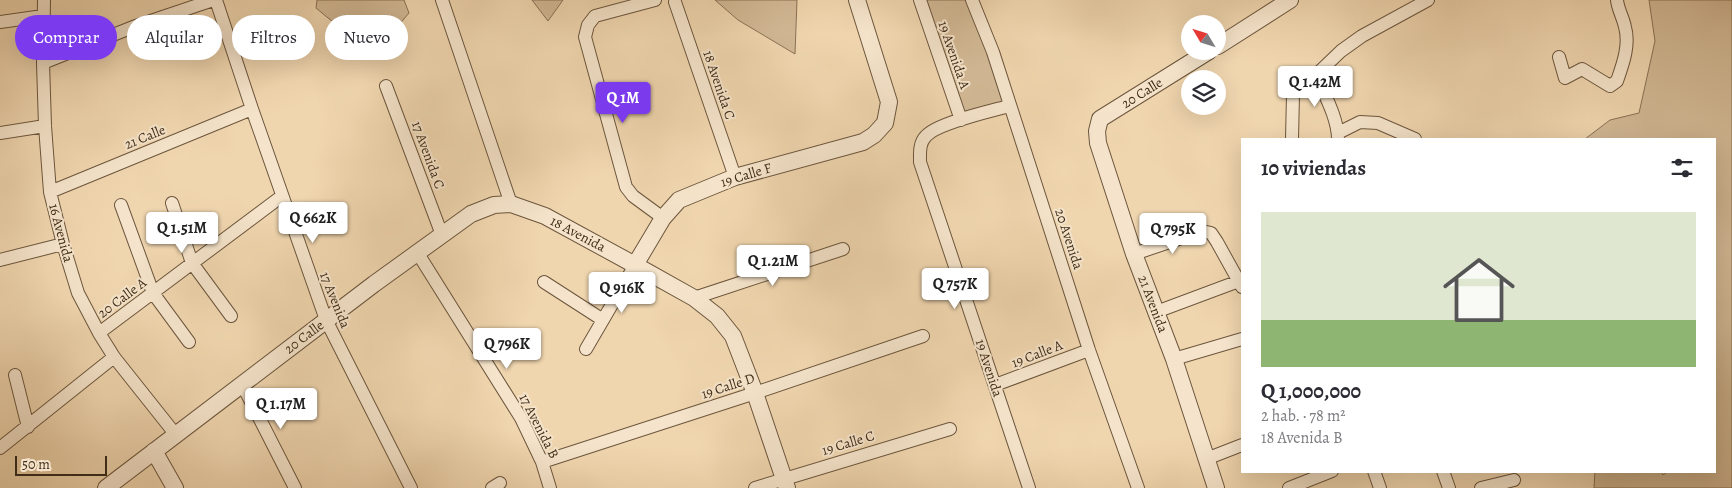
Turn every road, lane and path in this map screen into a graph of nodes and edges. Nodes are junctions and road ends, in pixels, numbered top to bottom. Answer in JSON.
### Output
{"nodes":[{"id":1,"x":44,"y":0,"type":"edge"},
{"id":2,"x":215,"y":0,"type":"edge"},
{"id":3,"x":442,"y":0,"type":"edge"},
{"id":4,"x":655,"y":0,"type":"edge"},
{"id":5,"x":856,"y":0,"type":"edge"},
{"id":6,"x":920,"y":0,"type":"edge"},
{"id":7,"x":972,"y":0,"type":"edge"},
{"id":8,"x":1290,"y":0,"type":"edge"},
{"id":9,"x":1428,"y":0,"type":"edge"},
{"id":10,"x":1617,"y":0,"type":"edge"},
{"id":11,"x":675,"y":2,"type":"dead end"},
{"id":12,"x":43,"y":15,"type":"edge"},
{"id":13,"x":15,"y":20,"type":"edge"},
{"id":14,"x":0,"y":22,"type":"edge"},
{"id":15,"x":1226,"y":41,"type":"edge"},
{"id":16,"x":1560,"y":57,"type":"dead end"},
{"id":17,"x":1195,"y":60,"type":"edge"},
{"id":18,"x":43,"y":63,"type":"joint"},
{"id":19,"x":1316,"y":75,"type":"junction"},
{"id":20,"x":386,"y":86,"type":"dead end"},
{"id":21,"x":1009,"y":106,"type":"junction"},
{"id":22,"x":252,"y":109,"type":"junction"},
{"id":23,"x":1100,"y":119,"type":"joint"},
{"id":24,"x":961,"y":120,"type":"junction"},
{"id":25,"x":45,"y":126,"type":"junction"},
{"id":26,"x":0,"y":133,"type":"edge"},
{"id":27,"x":1338,"y":136,"type":"edge"},
{"id":28,"x":1292,"y":138,"type":"edge"},
{"id":29,"x":1413,"y":138,"type":"edge"},
{"id":30,"x":735,"y":178,"type":"junction"},
{"id":31,"x":50,"y":192,"type":"junction"},
{"id":32,"x":282,"y":196,"type":"junction"},
{"id":33,"x":172,"y":203,"type":"dead end"},
{"id":34,"x":511,"y":204,"type":"junction"},
{"id":35,"x":121,"y":206,"type":"dead end"},
{"id":36,"x":663,"y":218,"type":"junction"},
{"id":37,"x":442,"y":235,"type":"junction"},
{"id":38,"x":63,"y":244,"type":"junction"},
{"id":39,"x":843,"y":249,"type":"dead end"},
{"id":40,"x":416,"y":252,"type":"junction"},
{"id":41,"x":1134,"y":254,"type":"junction"},
{"id":42,"x":0,"y":260,"type":"edge"},
{"id":43,"x":192,"y":263,"type":"junction"},
{"id":44,"x":635,"y":265,"type":"junction"},
{"id":45,"x":544,"y":282,"type":"dead end"},
{"id":46,"x":1241,"y":284,"type":"edge"},
{"id":47,"x":153,"y":293,"type":"junction"},
{"id":48,"x":694,"y":298,"type":"junction"},
{"id":49,"x":1156,"y":312,"type":"junction"},
{"id":50,"x":232,"y":316,"type":"dead end"},
{"id":51,"x":326,"y":320,"type":"junction"},
{"id":52,"x":603,"y":320,"type":"junction"},
{"id":53,"x":99,"y":333,"type":"junction"},
{"id":54,"x":923,"y":336,"type":"dead end"},
{"id":55,"x":1241,"y":338,"type":"edge"},
{"id":56,"x":189,"y":342,"type":"dead end"},
{"id":57,"x":586,"y":349,"type":"dead end"},
{"id":58,"x":1089,"y":350,"type":"junction"},
{"id":59,"x":114,"y":357,"type":"junction"},
{"id":60,"x":1174,"y":359,"type":"junction"},
{"id":61,"x":15,"y":375,"type":"dead end"},
{"id":62,"x":242,"y":384,"type":"junction"},
{"id":63,"x":995,"y":385,"type":"junction"},
{"id":64,"x":755,"y":393,"type":"junction"},
{"id":65,"x":28,"y":427,"type":"junction"},
{"id":66,"x":950,"y":429,"type":"dead end"},
{"id":67,"x":176,"y":435,"type":"junction"},
{"id":68,"x":1241,"y":445,"type":"edge"},
{"id":69,"x":0,"y":448,"type":"edge"},
{"id":70,"x":154,"y":451,"type":"junction"},
{"id":71,"x":1206,"y":459,"type":"junction"},
{"id":72,"x":542,"y":462,"type":"junction"},
{"id":73,"x":1327,"y":473,"type":"edge"},
{"id":74,"x":1375,"y":473,"type":"edge"},
{"id":75,"x":1445,"y":473,"type":"edge"},
{"id":76,"x":1514,"y":480,"type":"dead end"},
{"id":77,"x":786,"y":483,"type":"edge"},
{"id":78,"x":106,"y":488,"type":"edge"},
{"id":79,"x":174,"y":488,"type":"edge"},
{"id":80,"x":294,"y":488,"type":"edge"},
{"id":81,"x":411,"y":488,"type":"edge"},
{"id":82,"x":550,"y":488,"type":"edge"},
{"id":83,"x":755,"y":488,"type":"edge"},
{"id":84,"x":1028,"y":488,"type":"edge"},
{"id":85,"x":1138,"y":488,"type":"edge"},
{"id":86,"x":1216,"y":488,"type":"edge"},
{"id":87,"x":1289,"y":488,"type":"edge"},
{"id":88,"x":1380,"y":488,"type":"edge"},
{"id":89,"x":1449,"y":488,"type":"edge"},
{"id":90,"x":1481,"y":488,"type":"edge"}],
"edges":[{"from":1,"to":12,"type":"street","name":"16 Avenida"},
{"from":2,"to":18,"type":"street"},
{"from":2,"to":22,"type":"street","name":"17 Avenida"},
{"from":3,"to":34,"type":"street"},
{"from":4,"to":36,"type":"street"},
{"from":5,"to":30,"type":"street","name":"19 Calle F"},
{"from":6,"to":24,"type":"street","name":"19 Avenida A"},
{"from":7,"to":21,"type":"street","name":"20 Avenida"},
{"from":8,"to":15,"type":"street"},
{"from":9,"to":19,"type":"street"},
{"from":10,"to":16,"type":"street"},
{"from":11,"to":30,"type":"street","name":"18 Avenida C"},
{"from":13,"to":14,"type":"street"},
{"from":17,"to":23,"type":"street","name":"20 Calle"},
{"from":18,"to":25,"type":"street","name":"16 Avenida"},
{"from":19,"to":27,"type":"street"},
{"from":19,"to":28,"type":"street"},
{"from":20,"to":37,"type":"street","name":"17 Avenida C"},
{"from":21,"to":24,"type":"street"},
{"from":21,"to":58,"type":"street","name":"20 Avenida"},
{"from":22,"to":31,"type":"street","name":"21 Calle"},
{"from":22,"to":32,"type":"street","name":"17 Avenida"},
{"from":23,"to":41,"type":"street","name":"21 Avenida"},
{"from":24,"to":63,"type":"street","name":"19 Avenida"},
{"from":25,"to":26,"type":"street"},
{"from":25,"to":31,"type":"street","name":"16 Avenida"},
{"from":27,"to":29,"type":"street"},
{"from":30,"to":36,"type":"street","name":"19 Calle F"},
{"from":31,"to":38,"type":"street","name":"16 Avenida"},
{"from":32,"to":43,"type":"street","name":"20 Calle A"},
{"from":32,"to":51,"type":"street","name":"17 Avenida"},
{"from":33,"to":43,"type":"street"},
{"from":34,"to":37,"type":"street","name":"20 Calle"},
{"from":34,"to":44,"type":"street","name":"18 Avenida"},
{"from":35,"to":47,"type":"street"},
{"from":36,"to":44,"type":"street","name":"19 Calle F"},
{"from":37,"to":40,"type":"street","name":"20 Calle"},
{"from":38,"to":42,"type":"street"},
{"from":38,"to":53,"type":"street","name":"16 Avenida"},
{"from":39,"to":48,"type":"street"},
{"from":40,"to":51,"type":"street","name":"20 Calle"},
{"from":40,"to":72,"type":"street","name":"17 Avenida B"},
{"from":41,"to":46,"type":"street"},
{"from":41,"to":49,"type":"street","name":"21 Avenida"},
{"from":43,"to":47,"type":"street","name":"20 Calle A"},
{"from":43,"to":50,"type":"street"},
{"from":44,"to":48,"type":"street","name":"18 Avenida"},
{"from":44,"to":52,"type":"street"},
{"from":45,"to":52,"type":"street"},
{"from":46,"to":49,"type":"street"},
{"from":47,"to":53,"type":"street","name":"20 Calle A"},
{"from":47,"to":56,"type":"street"},
{"from":48,"to":64,"type":"street","name":"18 Avenida"},
{"from":49,"to":60,"type":"street","name":"21 Avenida"},
{"from":51,"to":62,"type":"street","name":"20 Calle"},
{"from":51,"to":81,"type":"street","name":"17 Avenida"},
{"from":52,"to":57,"type":"street"},
{"from":53,"to":59,"type":"street","name":"16 Avenida"},
{"from":54,"to":64,"type":"street","name":"19 Calle D"},
{"from":55,"to":60,"type":"street"},
{"from":58,"to":63,"type":"street","name":"19 Calle A"},
{"from":58,"to":85,"type":"street","name":"20 Avenida"},
{"from":59,"to":65,"type":"street"},
{"from":59,"to":67,"type":"street","name":"16 Avenida"},
{"from":60,"to":71,"type":"street","name":"21 Avenida"},
{"from":61,"to":65,"type":"street"},
{"from":62,"to":67,"type":"street","name":"20 Calle"},
{"from":62,"to":80,"type":"street"},
{"from":63,"to":84,"type":"street","name":"19 Avenida"},
{"from":64,"to":72,"type":"street","name":"19 Calle D"},
{"from":64,"to":77,"type":"street","name":"18 Avenida"},
{"from":65,"to":69,"type":"street"},
{"from":66,"to":77,"type":"street","name":"19 Calle C"},
{"from":67,"to":70,"type":"street","name":"20 Calle"},
{"from":68,"to":71,"type":"street"},
{"from":70,"to":78,"type":"street","name":"20 Calle"},
{"from":70,"to":79,"type":"street"},
{"from":71,"to":86,"type":"street","name":"21 Avenida"},
{"from":72,"to":82,"type":"street","name":"17 Avenida B"},
{"from":73,"to":87,"type":"street"},
{"from":74,"to":88,"type":"street"},
{"from":75,"to":89,"type":"street"},
{"from":76,"to":90,"type":"street"},
{"from":77,"to":83,"type":"street","name":"19 Calle C"}]}
